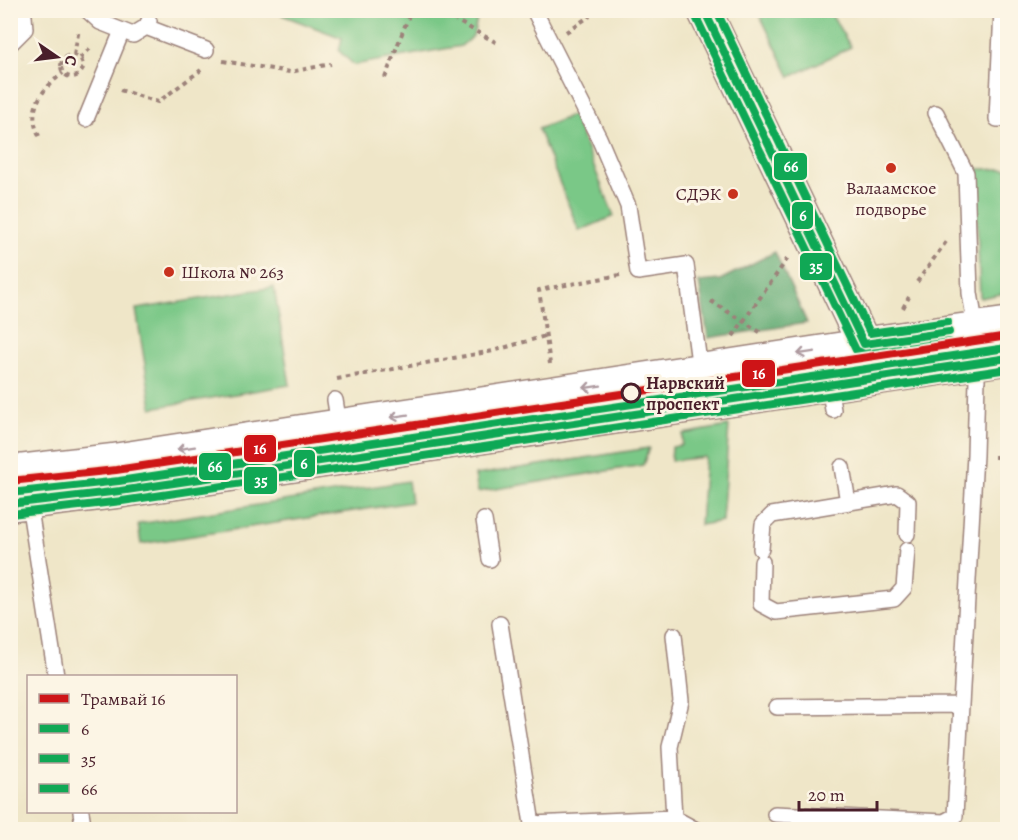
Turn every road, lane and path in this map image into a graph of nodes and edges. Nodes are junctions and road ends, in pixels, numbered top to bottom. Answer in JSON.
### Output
{"nodes":[{"id":1,"x":18,"y":10,"type":"edge"},
{"id":2,"x":87,"y":10,"type":"edge"},
{"id":3,"x":411,"y":10,"type":"edge"},
{"id":4,"x":437,"y":10,"type":"edge"},
{"id":5,"x":534,"y":10,"type":"edge"},
{"id":6,"x":1002,"y":10,"type":"edge"},
{"id":7,"x":709,"y":12,"type":"edge"},
{"id":8,"x":122,"y":31,"type":"junction"},
{"id":9,"x":10,"y":44,"type":"edge"},
{"id":10,"x":499,"y":44,"type":"dead end"},
{"id":11,"x":203,"y":51,"type":"junction"},
{"id":12,"x":331,"y":64,"type":"dead end"},
{"id":13,"x":63,"y":73,"type":"junction"},
{"id":14,"x":385,"y":78,"type":"dead end"},
{"id":15,"x":103,"y":79,"type":"junction"},
{"id":16,"x":936,"y":113,"type":"dead end"},
{"id":17,"x":86,"y":119,"type":"dead end"},
{"id":18,"x":1008,"y":119,"type":"edge"},
{"id":19,"x":39,"y":136,"type":"dead end"},
{"id":20,"x":969,"y":238,"type":"junction"},
{"id":21,"x":788,"y":258,"type":"dead end"},
{"id":22,"x":639,"y":272,"type":"junction"},
{"id":23,"x":917,"y":282,"type":"dead end"},
{"id":24,"x":688,"y":287,"type":"junction"},
{"id":25,"x":909,"y":297,"type":"dead end"},
{"id":26,"x":903,"y":308,"type":"dead end"},
{"id":27,"x":743,"y":321,"type":"junction"},
{"id":28,"x":992,"y":327,"type":"edge"},
{"id":29,"x":545,"y":336,"type":"junction"},
{"id":30,"x":766,"y":336,"type":"dead end"},
{"id":31,"x":728,"y":342,"type":"dead end"},
{"id":32,"x":864,"y":344,"type":"junction"},
{"id":33,"x":1008,"y":358,"type":"edge"},
{"id":34,"x":975,"y":363,"type":"junction"},
{"id":35,"x":552,"y":370,"type":"dead end"},
{"id":36,"x":700,"y":370,"type":"junction"},
{"id":37,"x":868,"y":378,"type":"junction"},
{"id":38,"x":332,"y":380,"type":"dead end"},
{"id":39,"x":842,"y":467,"type":"dead end"},
{"id":40,"x":10,"y":471,"type":"edge"},
{"id":41,"x":848,"y":502,"type":"junction"},
{"id":42,"x":20,"y":503,"type":"edge"},
{"id":43,"x":484,"y":520,"type":"dead end"},
{"id":44,"x":490,"y":559,"type":"dead end"},
{"id":45,"x":500,"y":624,"type":"dead end"},
{"id":46,"x":674,"y":635,"type":"dead end"},
{"id":47,"x":56,"y":675,"type":"edge"},
{"id":48,"x":962,"y":705,"type":"junction"},
{"id":49,"x":777,"y":707,"type":"dead end"},
{"id":50,"x":81,"y":813,"type":"edge"},
{"id":51,"x":775,"y":814,"type":"dead end"},
{"id":52,"x":674,"y":818,"type":"junction"},
{"id":53,"x":532,"y":827,"type":"edge"},
{"id":54,"x":84,"y":830,"type":"edge"},
{"id":55,"x":696,"y":830,"type":"edge"}],
"edges":[{"from":1,"to":9,"type":"lane"},
{"from":2,"to":8,"type":"lane"},
{"from":3,"to":14,"type":"path"},
{"from":4,"to":10,"type":"path"},
{"from":5,"to":22,"type":"lane"},
{"from":6,"to":18,"type":"lane"},
{"from":7,"to":32,"type":"main road"},
{"from":8,"to":11,"type":"lane"},
{"from":8,"to":15,"type":"lane"},
{"from":11,"to":12,"type":"path"},
{"from":11,"to":15,"type":"path"},
{"from":13,"to":13,"type":"path"},
{"from":13,"to":19,"type":"path"},
{"from":15,"to":17,"type":"lane"},
{"from":16,"to":20,"type":"lane"},
{"from":20,"to":23,"type":"path"},
{"from":20,"to":28,"type":"lane"},
{"from":21,"to":27,"type":"path"},
{"from":22,"to":24,"type":"lane"},
{"from":22,"to":29,"type":"path"},
{"from":24,"to":27,"type":"path"},
{"from":24,"to":36,"type":"lane"},
{"from":25,"to":26,"type":"path"},
{"from":27,"to":30,"type":"path"},
{"from":27,"to":31,"type":"path"},
{"from":28,"to":32,"type":"main road"},
{"from":29,"to":35,"type":"path"},
{"from":29,"to":38,"type":"path"},
{"from":32,"to":36,"type":"street","one_way":true},
{"from":32,"to":37,"type":"main road"},
{"from":33,"to":34,"type":"main road"},
{"from":34,"to":37,"type":"main road"},
{"from":34,"to":48,"type":"lane"},
{"from":36,"to":40,"type":"street","one_way":true},
{"from":37,"to":42,"type":"main road"},
{"from":39,"to":41,"type":"lane"},
{"from":41,"to":41,"type":"lane"},
{"from":42,"to":47,"type":"lane"},
{"from":43,"to":44,"type":"lane"},
{"from":45,"to":53,"type":"lane"},
{"from":46,"to":52,"type":"lane"},
{"from":48,"to":49,"type":"lane"},
{"from":48,"to":51,"type":"lane"},
{"from":50,"to":54,"type":"lane"},
{"from":52,"to":53,"type":"lane"},
{"from":52,"to":55,"type":"lane"}]}
